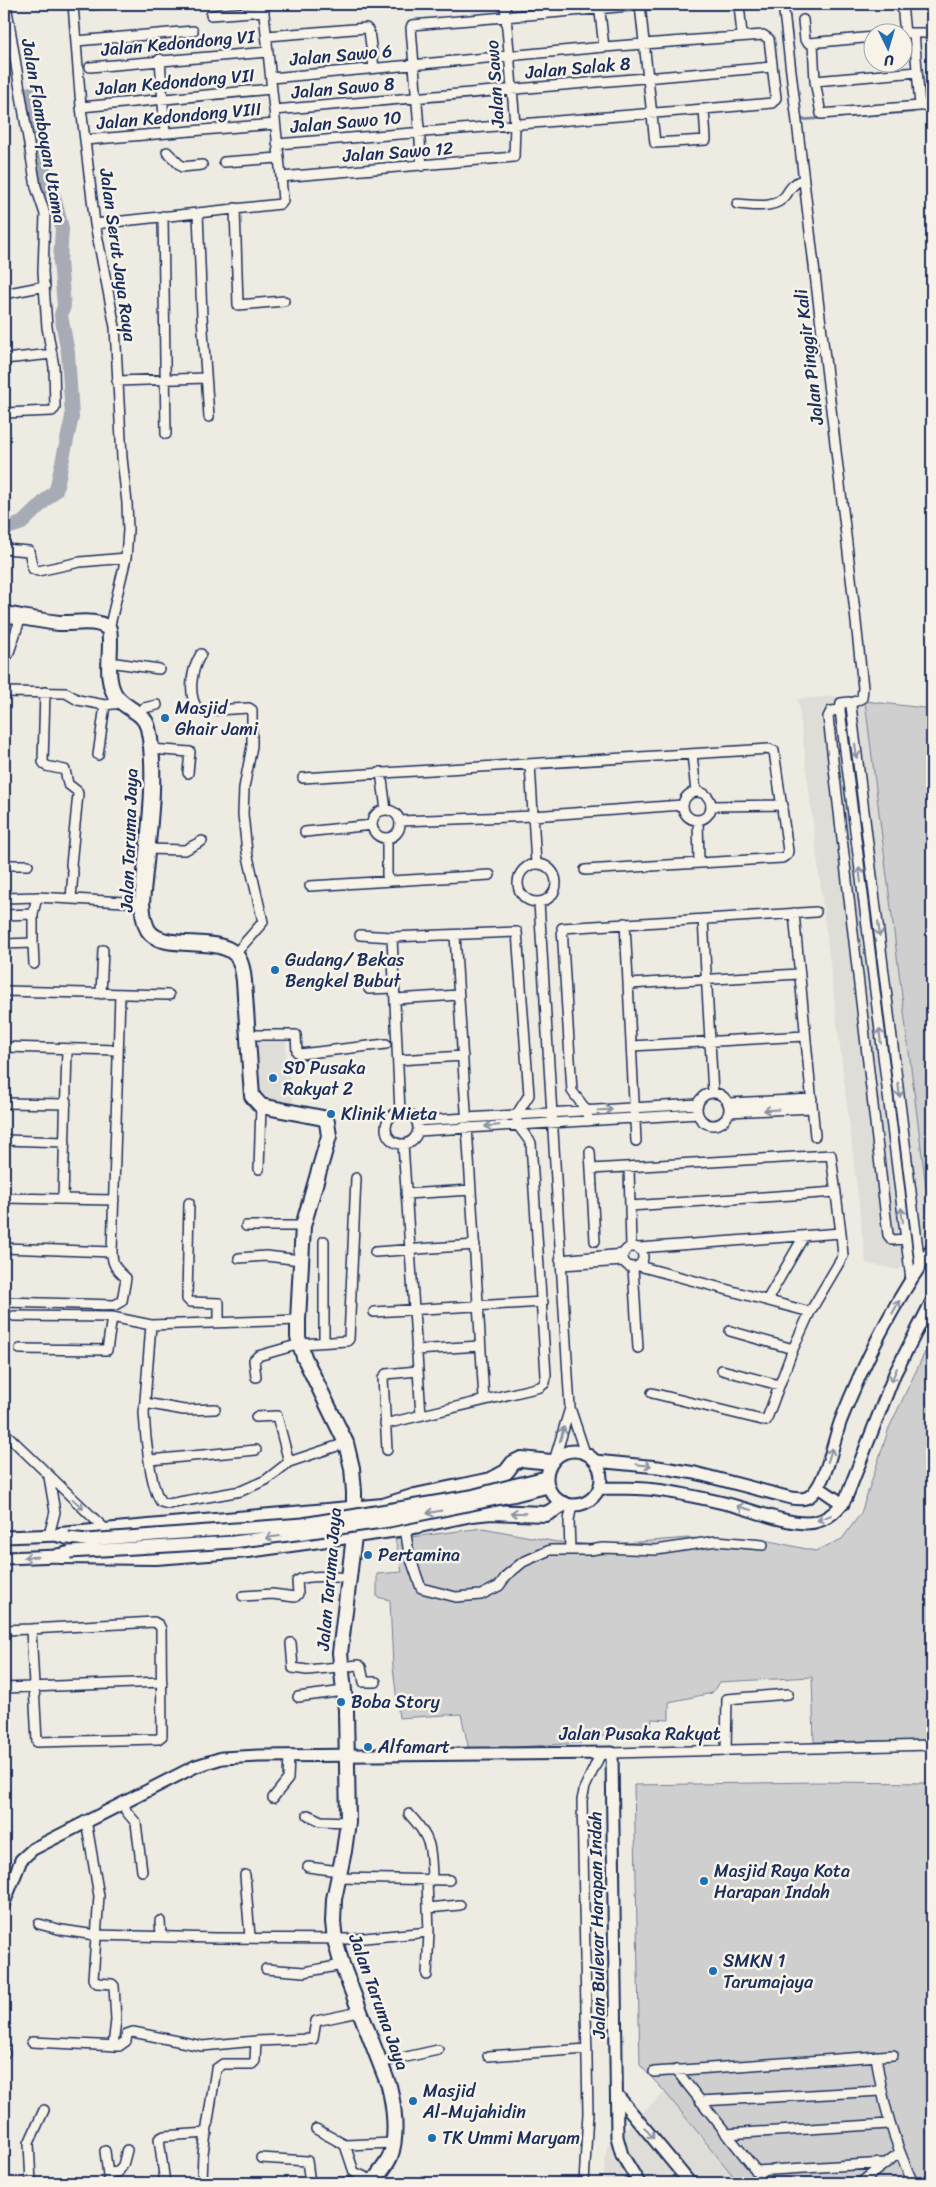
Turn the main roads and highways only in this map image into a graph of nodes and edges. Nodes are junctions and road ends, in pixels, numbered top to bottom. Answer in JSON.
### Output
{"nodes":[{"id":1,"x":4,"y":614,"type":"edge"},
{"id":2,"x":552,"y":1462,"type":"road end"},
{"id":3,"x":568,"y":1505,"type":"road end"},
{"id":4,"x":355,"y":1507,"type":"junction"},
{"id":5,"x":59,"y":1536,"type":"road end"},
{"id":6,"x":354,"y":1536,"type":"junction"},
{"id":7,"x":65,"y":1554,"type":"road end"},
{"id":8,"x":373,"y":2183,"type":"edge"}],
"edges":[{"from":1,"to":4,"type":"main road","name":"Jalan Taruma Jaya"},
{"from":2,"to":4,"type":"main road"},
{"from":3,"to":6,"type":"main road","one_way":true},
{"from":4,"to":5,"type":"main road"},
{"from":4,"to":6,"type":"main road","name":"Jalan Taruma Jaya"},
{"from":6,"to":7,"type":"main road"},
{"from":6,"to":8,"type":"main road","name":"Jalan Taruma Jaya"}]}
